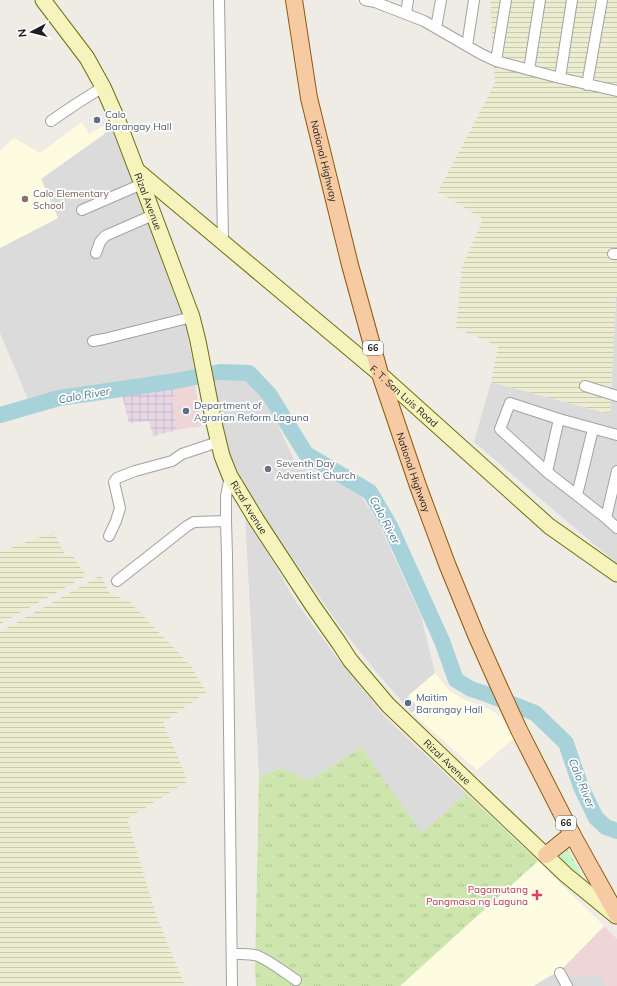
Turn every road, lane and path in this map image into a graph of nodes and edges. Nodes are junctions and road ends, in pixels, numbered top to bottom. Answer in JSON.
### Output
{"nodes":[{"id":1,"x":43,"y":0,"type":"edge"},
{"id":2,"x":219,"y":0,"type":"edge"},
{"id":3,"x":294,"y":0,"type":"edge"},
{"id":4,"x":372,"y":0,"type":"edge"},
{"id":5,"x":408,"y":0,"type":"edge"},
{"id":6,"x":441,"y":0,"type":"edge"},
{"id":7,"x":474,"y":0,"type":"edge"},
{"id":8,"x":506,"y":0,"type":"edge"},
{"id":9,"x":540,"y":0,"type":"edge"},
{"id":10,"x":572,"y":0,"type":"edge"},
{"id":11,"x":602,"y":0,"type":"edge"},
{"id":12,"x":406,"y":14,"type":"junction"},
{"id":13,"x":436,"y":28,"type":"junction"},
{"id":14,"x":467,"y":46,"type":"junction"},
{"id":15,"x":496,"y":61,"type":"junction"},
{"id":16,"x":529,"y":70,"type":"junction"},
{"id":17,"x":560,"y":78,"type":"junction"},
{"id":18,"x":587,"y":85,"type":"junction"},
{"id":19,"x":103,"y":87,"type":"junction"},
{"id":20,"x":617,"y":91,"type":"edge"},
{"id":21,"x":51,"y":121,"type":"dead end"},
{"id":22,"x":136,"y":170,"type":"junction"},
{"id":23,"x":142,"y":184,"type":"junction"},
{"id":24,"x":82,"y":210,"type":"dead end"},
{"id":25,"x":153,"y":215,"type":"junction"},
{"id":26,"x":223,"y":242,"type":"junction"},
{"id":27,"x":96,"y":253,"type":"dead end"},
{"id":28,"x":192,"y":317,"type":"junction"},
{"id":29,"x":93,"y":341,"type":"dead end"},
{"id":30,"x":380,"y":374,"type":"junction"},
{"id":31,"x":585,"y":386,"type":"dead end"},
{"id":32,"x":617,"y":395,"type":"edge"},
{"id":33,"x":560,"y":419,"type":"junction"},
{"id":34,"x":593,"y":429,"type":"junction"},
{"id":35,"x":617,"y":435,"type":"edge"},
{"id":36,"x":218,"y":442,"type":"junction"},
{"id":37,"x":617,"y":471,"type":"edge"},
{"id":38,"x":547,"y":472,"type":"junction"},
{"id":39,"x":230,"y":476,"type":"junction"},
{"id":40,"x":577,"y":495,"type":"junction"},
{"id":41,"x":606,"y":518,"type":"junction"},
{"id":42,"x":226,"y":520,"type":"junction"},
{"id":43,"x":617,"y":528,"type":"edge"},
{"id":44,"x":109,"y":536,"type":"dead end"},
{"id":45,"x":617,"y":573,"type":"edge"},
{"id":46,"x":118,"y":581,"type":"dead end"},
{"id":47,"x":572,"y":834,"type":"junction"},
{"id":48,"x":546,"y":855,"type":"junction"},
{"id":49,"x":617,"y":916,"type":"edge"},
{"id":50,"x":232,"y":954,"type":"junction"},
{"id":51,"x":560,"y":973,"type":"dead end"},
{"id":52,"x":296,"y":980,"type":"dead end"},
{"id":53,"x":232,"y":986,"type":"edge"},
{"id":54,"x":567,"y":986,"type":"edge"}],
"edges":[{"from":1,"to":19,"type":"main road","name":"Rizal Avenue"},
{"from":2,"to":26,"type":"street"},
{"from":3,"to":30,"type":"main road","name":"National Highway","number":"66"},
{"from":4,"to":12,"type":"street"},
{"from":5,"to":12,"type":"street"},
{"from":6,"to":13,"type":"street"},
{"from":7,"to":14,"type":"street"},
{"from":8,"to":15,"type":"street"},
{"from":9,"to":16,"type":"street"},
{"from":10,"to":17,"type":"street"},
{"from":11,"to":18,"type":"street"},
{"from":12,"to":13,"type":"street"},
{"from":13,"to":14,"type":"street"},
{"from":14,"to":15,"type":"street"},
{"from":15,"to":16,"type":"street"},
{"from":16,"to":17,"type":"street"},
{"from":17,"to":18,"type":"street"},
{"from":18,"to":20,"type":"street"},
{"from":19,"to":21,"type":"street"},
{"from":19,"to":22,"type":"main road","name":"Rizal Avenue"},
{"from":22,"to":23,"type":"main road","name":"Rizal Avenue"},
{"from":22,"to":26,"type":"main road","name":"F. T. San Luis Road"},
{"from":23,"to":24,"type":"street"},
{"from":23,"to":25,"type":"main road","name":"Rizal Avenue"},
{"from":25,"to":27,"type":"street"},
{"from":25,"to":28,"type":"main road","name":"Rizal Avenue"},
{"from":26,"to":30,"type":"main road","name":"F. T. San Luis Road"},
{"from":28,"to":29,"type":"street"},
{"from":28,"to":36,"type":"main road","name":"Rizal Avenue"},
{"from":30,"to":45,"type":"main road","name":"F. T. San Luis Road"},
{"from":30,"to":47,"type":"main road","name":"National Highway","number":"66"},
{"from":31,"to":32,"type":"street"},
{"from":33,"to":34,"type":"street"},
{"from":33,"to":38,"type":"street"},
{"from":33,"to":38,"type":"street"},
{"from":34,"to":35,"type":"street"},
{"from":34,"to":40,"type":"street"},
{"from":36,"to":39,"type":"main road","name":"Rizal Avenue"},
{"from":36,"to":44,"type":"street"},
{"from":37,"to":41,"type":"street"},
{"from":38,"to":40,"type":"street"},
{"from":39,"to":42,"type":"street"},
{"from":39,"to":48,"type":"main road","name":"Rizal Avenue"},
{"from":40,"to":41,"type":"street"},
{"from":41,"to":43,"type":"street"},
{"from":42,"to":46,"type":"street"},
{"from":42,"to":50,"type":"street"},
{"from":47,"to":48,"type":"main road"},
{"from":47,"to":49,"type":"main road","name":"National Highway","number":"66"},
{"from":48,"to":49,"type":"main road","name":"Rizal Avenue"},
{"from":50,"to":52,"type":"street"},
{"from":50,"to":53,"type":"street"},
{"from":51,"to":54,"type":"street"}]}
